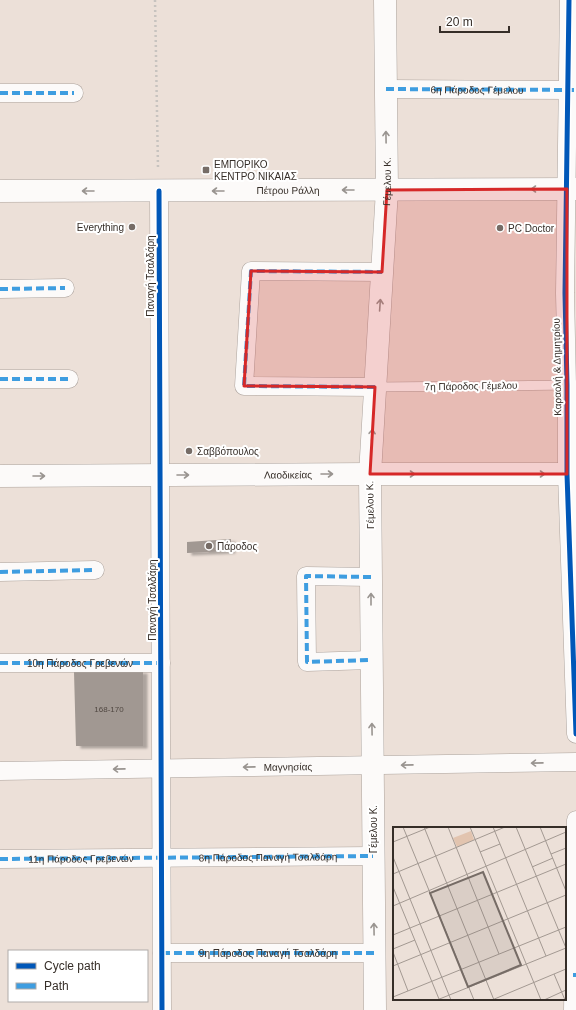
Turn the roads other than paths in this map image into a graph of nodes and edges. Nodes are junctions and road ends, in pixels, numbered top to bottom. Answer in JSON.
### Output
{"nodes":[{"id":1,"x":385,"y":0,"type":"edge"},
{"id":2,"x":569,"y":0,"type":"edge"},
{"id":3,"x":386,"y":89,"type":"junction"},
{"id":4,"x":572,"y":90,"type":"edge"},
{"id":5,"x":74,"y":93,"type":"dead end"},
{"id":6,"x":0,"y":94,"type":"edge"},
{"id":7,"x":571,"y":189,"type":"edge"},
{"id":8,"x":387,"y":190,"type":"junction"},
{"id":9,"x":0,"y":191,"type":"edge"},
{"id":10,"x":159,"y":191,"type":"junction"},
{"id":11,"x":382,"y":272,"type":"junction"},
{"id":12,"x":65,"y":288,"type":"dead end"},
{"id":13,"x":0,"y":289,"type":"edge"},
{"id":14,"x":570,"y":294,"type":"edge"},
{"id":15,"x":0,"y":379,"type":"edge"},
{"id":16,"x":70,"y":379,"type":"dead end"},
{"id":17,"x":571,"y":385,"type":"edge"},
{"id":18,"x":375,"y":387,"type":"junction"},
{"id":19,"x":370,"y":474,"type":"junction"},
{"id":20,"x":572,"y":474,"type":"edge"},
{"id":21,"x":161,"y":475,"type":"junction"},
{"id":22,"x":0,"y":476,"type":"edge"},
{"id":23,"x":573,"y":559,"type":"edge"},
{"id":24,"x":95,"y":570,"type":"dead end"},
{"id":25,"x":0,"y":572,"type":"edge"},
{"id":26,"x":371,"y":577,"type":"junction"},
{"id":27,"x":575,"y":652,"type":"edge"},
{"id":28,"x":372,"y":660,"type":"junction"},
{"id":29,"x":0,"y":663,"type":"edge"},
{"id":30,"x":161,"y":663,"type":"junction"},
{"id":31,"x":576,"y":734,"type":"edge"},
{"id":32,"x":576,"y":762,"type":"edge"},
{"id":33,"x":373,"y":765,"type":"junction"},
{"id":34,"x":161,"y":768,"type":"junction"},
{"id":35,"x":0,"y":771,"type":"edge"},
{"id":36,"x":576,"y":820,"type":"edge"},
{"id":37,"x":373,"y":856,"type":"junction"},
{"id":38,"x":162,"y":858,"type":"junction"},
{"id":39,"x":0,"y":859,"type":"edge"},
{"id":40,"x":162,"y":953,"type":"junction"},
{"id":41,"x":375,"y":953,"type":"junction"},
{"id":42,"x":575,"y":974,"type":"edge"},
{"id":43,"x":162,"y":1010,"type":"edge"},
{"id":44,"x":375,"y":1010,"type":"edge"},
{"id":45,"x":573,"y":1010,"type":"edge"}],
"edges":[{"from":1,"to":3,"type":"main road","name":"Γέμελου Κ."},
{"from":2,"to":4,"type":"street","name":"Καραολή & Δημητρίου"},
{"from":3,"to":4,"type":"street","name":"6η Πάροδος Γέμελου"},
{"from":8,"to":3,"type":"main road","name":"Γέμελου Κ.","one_way":true},
{"from":4,"to":7,"type":"street","name":"Καραολή & Δημητρίου"},
{"from":5,"to":6,"type":"street"},
{"from":7,"to":8,"type":"main road","name":"Πέτρου Ράλλη","one_way":true},
{"from":7,"to":14,"type":"street","name":"Καραολή & Δημητρίου"},
{"from":8,"to":10,"type":"main road","name":"Πέτρου Ράλλη","one_way":true},
{"from":8,"to":11,"type":"main road","name":"Γέμελου Κ."},
{"from":10,"to":9,"type":"main road","name":"Πέτρου Ράλλη","one_way":true},
{"from":10,"to":21,"type":"street","name":"Παναγή Τσαλδάρη"},
{"from":18,"to":11,"type":"main road","name":"Γέμελου Κ.","one_way":true},
{"from":11,"to":18,"type":"street"},
{"from":12,"to":13,"type":"street"},
{"from":14,"to":17,"type":"street","name":"Καραολή & Δημητρίου"},
{"from":15,"to":16,"type":"street"},
{"from":17,"to":18,"type":"lane","name":"7η Πάροδος Γέμελου"},
{"from":17,"to":20,"type":"street","name":"Καραολή & Δημητρίου"},
{"from":19,"to":18,"type":"main road","name":"Γέμελου Κ.","one_way":true},
{"from":19,"to":20,"type":"main road","name":"Λαοδικείας","one_way":true},
{"from":21,"to":19,"type":"main road","name":"Λαοδικείας","one_way":true},
{"from":19,"to":26,"type":"main road","name":"Γέμελου Κ."},
{"from":20,"to":23,"type":"street","name":"Καραολή & Δημητρίου"},
{"from":22,"to":21,"type":"main road","name":"Λαοδικείας","one_way":true},
{"from":21,"to":30,"type":"street","name":"Παναγή Τσαλδάρη"},
{"from":23,"to":27,"type":"street","name":"Καραολή & Δημητρίου"},
{"from":24,"to":25,"type":"street"},
{"from":28,"to":26,"type":"main road","name":"Γέμελου Κ.","one_way":true},
{"from":26,"to":28,"type":"street"},
{"from":27,"to":31,"type":"street","name":"Καραολή & Δημητρίου"},
{"from":33,"to":28,"type":"main road","name":"Γέμελου Κ.","one_way":true},
{"from":29,"to":30,"type":"street","name":"10η Πάροδος Γρεβενών"},
{"from":30,"to":34,"type":"street","name":"Παναγή Τσαλδάρη"},
{"from":32,"to":33,"type":"street","name":"Μαγνησίας","one_way":true},
{"from":33,"to":34,"type":"street","name":"Μαγνησίας","one_way":true},
{"from":33,"to":37,"type":"main road","name":"Γέμελου Κ."},
{"from":34,"to":35,"type":"street","name":"Μαγνησίας","one_way":true},
{"from":34,"to":38,"type":"street","name":"Παναγή Τσαλδάρη"},
{"from":36,"to":42,"type":"street"},
{"from":37,"to":38,"type":"street","name":"8η Πάροδος Παναγή Τσαλδάρη"},
{"from":41,"to":37,"type":"main road","name":"Γέμελου Κ.","one_way":true},
{"from":38,"to":39,"type":"street","name":"11η Πάροδος Γρεβενών"},
{"from":38,"to":40,"type":"street","name":"Παναγή Τσαλδάρη"},
{"from":40,"to":41,"type":"street","name":"9η Πάροδος Παναγή Τσαλδάρη"},
{"from":40,"to":43,"type":"street","name":"Παναγή Τσαλδάρη"},
{"from":41,"to":44,"type":"main road","name":"Γέμελου Κ."},
{"from":42,"to":45,"type":"street"}]}
